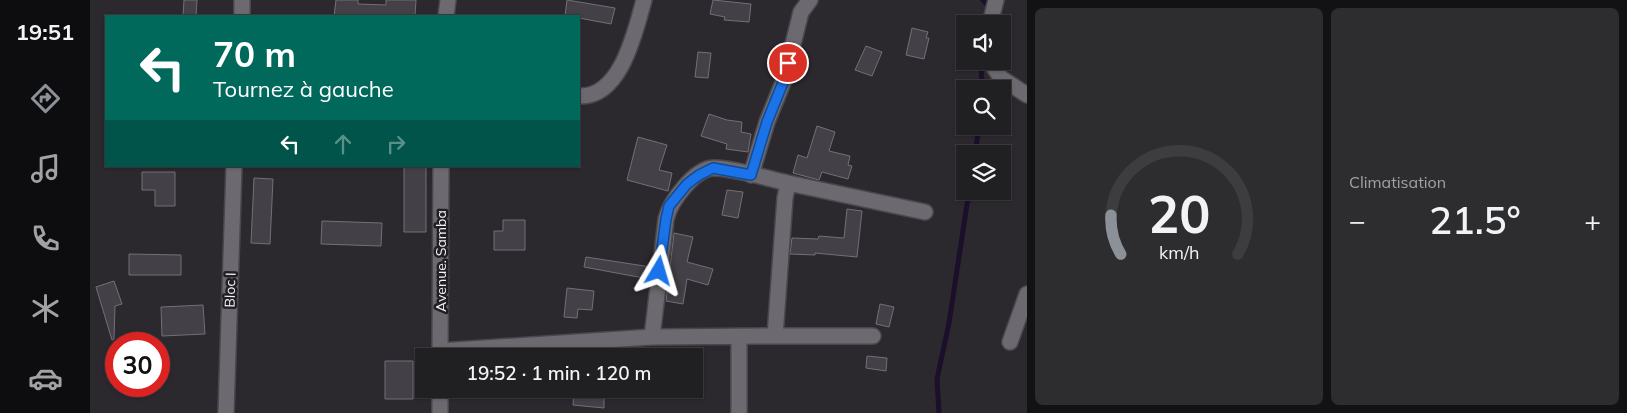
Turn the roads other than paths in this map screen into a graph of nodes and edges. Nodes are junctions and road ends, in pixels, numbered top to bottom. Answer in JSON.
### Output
{"nodes":[{"id":1,"x":242,"y":0,"type":"edge"},
{"id":2,"x":448,"y":0,"type":"edge"},
{"id":3,"x":644,"y":0,"type":"edge"},
{"id":4,"x":810,"y":0,"type":"edge"},
{"id":5,"x":996,"y":0,"type":"edge"},
{"id":6,"x":242,"y":15,"type":"edge"},
{"id":7,"x":446,"y":15,"type":"edge"},
{"id":8,"x":992,"y":15,"type":"edge"},
{"id":9,"x":996,"y":70,"type":"edge"},
{"id":10,"x":1027,"y":95,"type":"edge"},
{"id":11,"x":580,"y":96,"type":"edge"},
{"id":12,"x":234,"y":167,"type":"edge"},
{"id":13,"x":441,"y":167,"type":"edge"},
{"id":14,"x":751,"y":175,"type":"junction"},
{"id":15,"x":788,"y":183,"type":"junction"},
{"id":16,"x":925,"y":212,"type":"dead end"},
{"id":17,"x":1027,"y":294,"type":"edge"},
{"id":18,"x":739,"y":336,"type":"junction"},
{"id":19,"x":775,"y":336,"type":"junction"},
{"id":20,"x":873,"y":336,"type":"dead end"},
{"id":21,"x":652,"y":337,"type":"junction"},
{"id":22,"x":1010,"y":342,"type":"dead end"},
{"id":23,"x":440,"y":348,"type":"edge"},
{"id":24,"x":515,"y":348,"type":"edge"},
{"id":25,"x":440,"y":398,"type":"edge"},
{"id":26,"x":226,"y":413,"type":"edge"},
{"id":27,"x":440,"y":413,"type":"edge"},
{"id":28,"x":739,"y":413,"type":"edge"}],
"edges":[{"from":1,"to":6,"type":"street"},
{"from":2,"to":7,"type":"street"},
{"from":3,"to":11,"type":"street"},
{"from":4,"to":14,"type":"street"},
{"from":5,"to":8,"type":"street"},
{"from":9,"to":10,"type":"street"},
{"from":12,"to":26,"type":"street","name":"Bloc I"},
{"from":13,"to":23,"type":"street","name":"Avenue. Samba"},
{"from":14,"to":15,"type":"street"},
{"from":14,"to":21,"type":"street"},
{"from":15,"to":16,"type":"street"},
{"from":15,"to":19,"type":"street"},
{"from":17,"to":22,"type":"street"},
{"from":18,"to":19,"type":"street"},
{"from":18,"to":21,"type":"street"},
{"from":18,"to":28,"type":"street"},
{"from":19,"to":20,"type":"street"},
{"from":21,"to":24,"type":"street"},
{"from":25,"to":27,"type":"street"}]}
